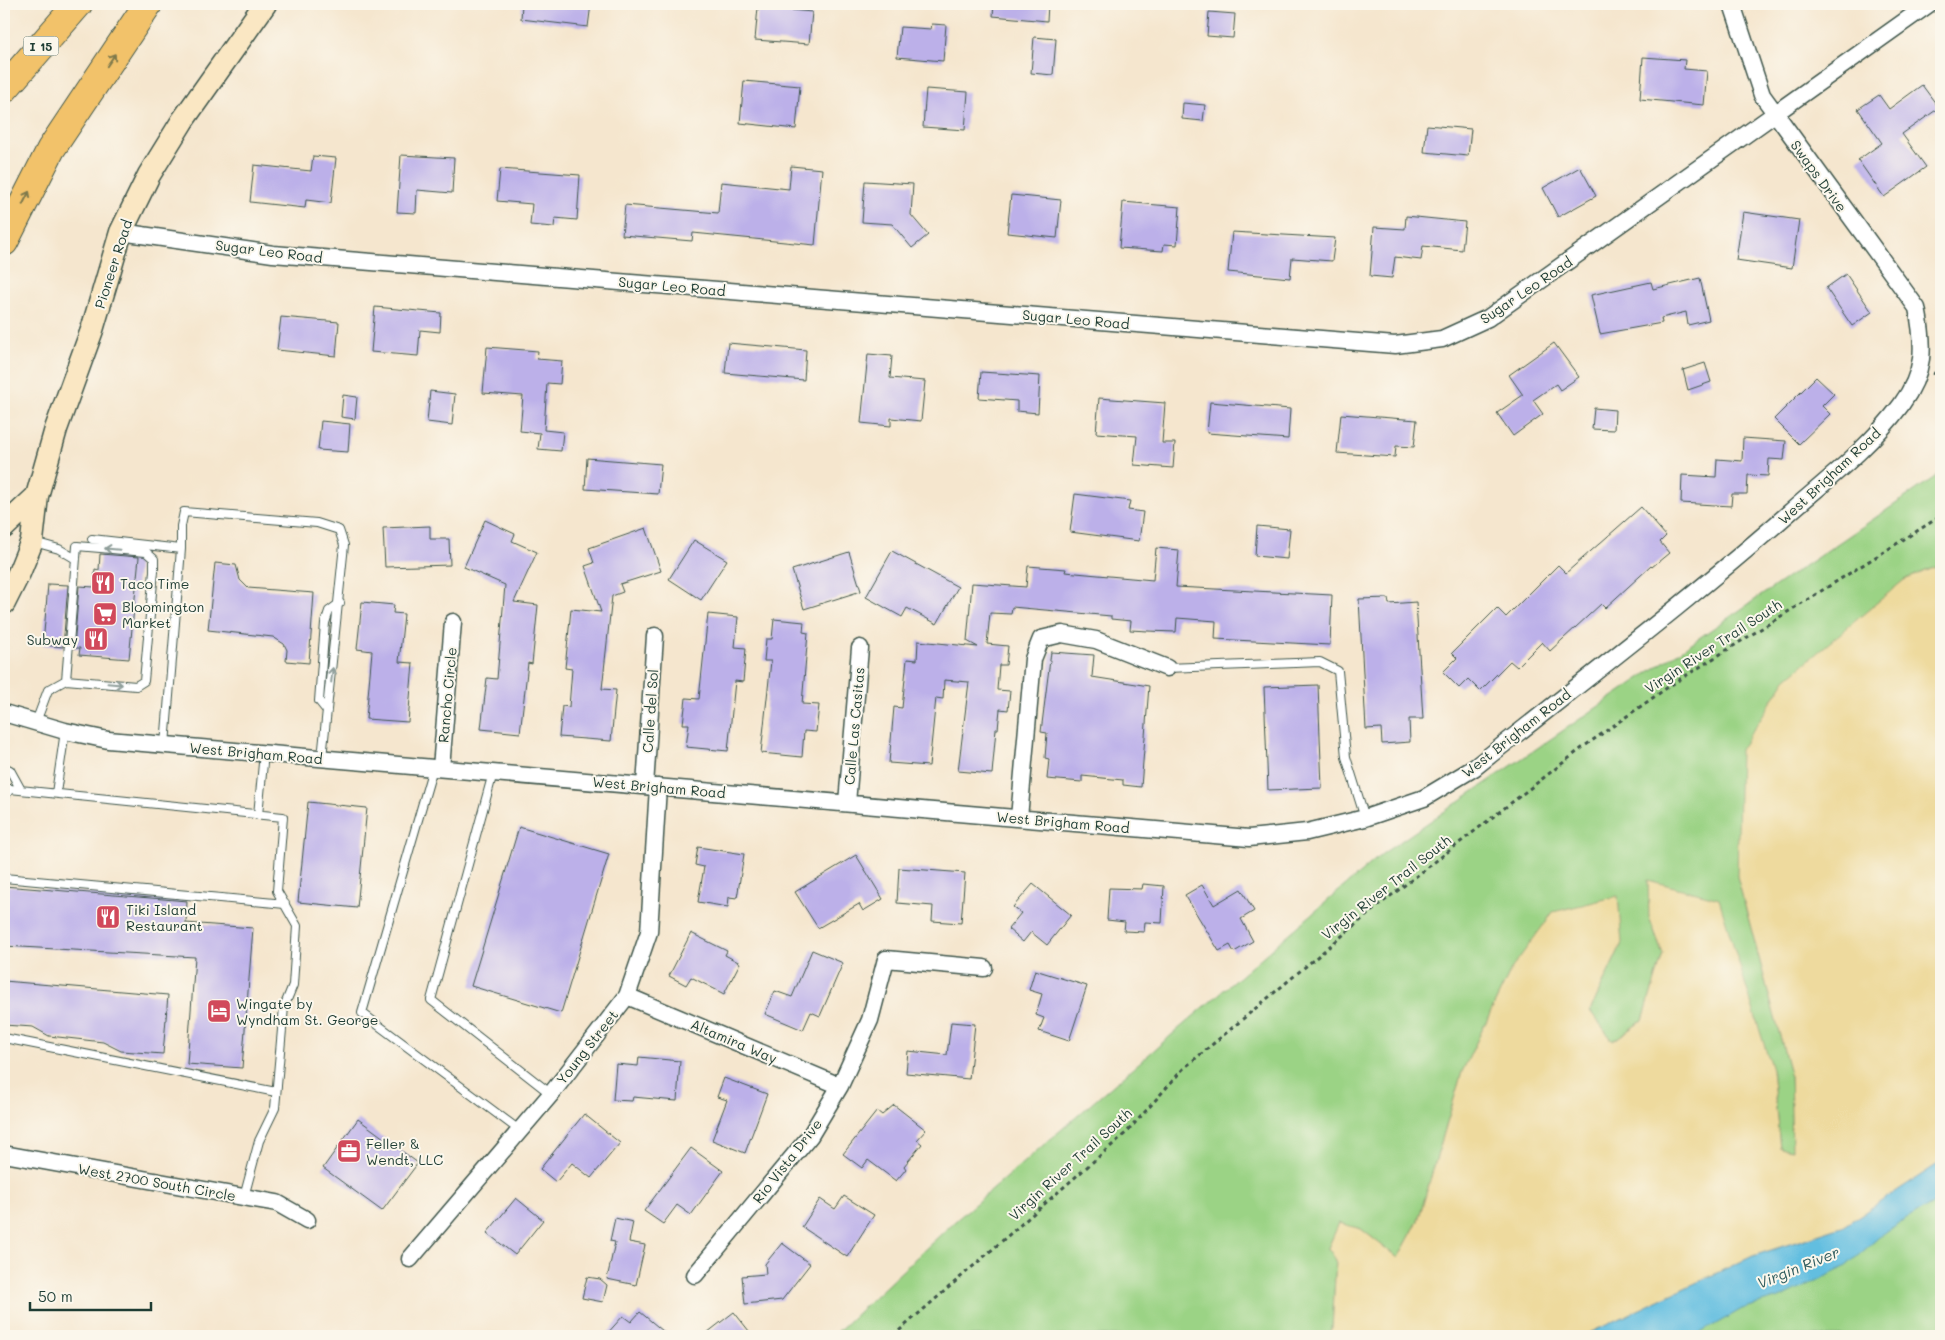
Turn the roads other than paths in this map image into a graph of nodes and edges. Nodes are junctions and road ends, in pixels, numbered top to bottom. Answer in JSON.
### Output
{"nodes":[{"id":1,"x":78,"y":4,"type":"edge"},
{"id":2,"x":148,"y":4,"type":"edge"},
{"id":3,"x":265,"y":4,"type":"edge"},
{"id":4,"x":1732,"y":4,"type":"edge"},
{"id":5,"x":1929,"y":4,"type":"edge"},
{"id":6,"x":4,"y":89,"type":"edge"},
{"id":7,"x":1775,"y":114,"type":"junction"},
{"id":8,"x":121,"y":232,"type":"junction"},
{"id":9,"x":4,"y":242,"type":"edge"},
{"id":10,"x":1923,"y":338,"type":"joint"},
{"id":11,"x":38,"y":496,"type":"junction"},
{"id":12,"x":4,"y":527,"type":"edge"},
{"id":13,"x":4,"y":535,"type":"edge"},
{"id":14,"x":92,"y":539,"type":"dead end"},
{"id":15,"x":32,"y":541,"type":"junction"},
{"id":16,"x":182,"y":549,"type":"junction"},
{"id":17,"x":76,"y":559,"type":"junction"},
{"id":18,"x":340,"y":602,"type":"junction"},
{"id":19,"x":4,"y":603,"type":"edge"},
{"id":20,"x":453,"y":622,"type":"dead end"},
{"id":21,"x":656,"y":636,"type":"dead end"},
{"id":22,"x":860,"y":648,"type":"dead end"},
{"id":23,"x":1167,"y":668,"type":"joint"},
{"id":24,"x":66,"y":680,"type":"junction"},
{"id":25,"x":4,"y":698,"type":"edge"},
{"id":26,"x":327,"y":711,"type":"junction"},
{"id":27,"x":8,"y":714,"type":"edge"},
{"id":28,"x":36,"y":722,"type":"junction"},
{"id":29,"x":66,"y":731,"type":"junction"},
{"id":30,"x":166,"y":745,"type":"junction"},
{"id":31,"x":264,"y":753,"type":"junction"},
{"id":32,"x":322,"y":758,"type":"junction"},
{"id":33,"x":4,"y":767,"type":"edge"},
{"id":34,"x":437,"y":768,"type":"junction"},
{"id":35,"x":493,"y":773,"type":"junction"},
{"id":36,"x":651,"y":787,"type":"junction"},
{"id":37,"x":21,"y":790,"type":"junction"},
{"id":38,"x":56,"y":794,"type":"junction"},
{"id":39,"x":4,"y":798,"type":"edge"},
{"id":40,"x":847,"y":803,"type":"junction"},
{"id":41,"x":258,"y":815,"type":"junction"},
{"id":42,"x":1019,"y":818,"type":"junction"},
{"id":43,"x":1365,"y":818,"type":"junction"},
{"id":44,"x":4,"y":878,"type":"edge"},
{"id":45,"x":284,"y":904,"type":"junction"},
{"id":46,"x":984,"y":968,"type":"dead end"},
{"id":47,"x":627,"y":996,"type":"junction"},
{"id":48,"x":4,"y":1038,"type":"edge"},
{"id":49,"x":840,"y":1086,"type":"junction"},
{"id":50,"x":276,"y":1092,"type":"junction"},
{"id":51,"x":551,"y":1094,"type":"junction"},
{"id":52,"x":520,"y":1130,"type":"junction"},
{"id":53,"x":4,"y":1154,"type":"edge"},
{"id":54,"x":244,"y":1197,"type":"junction"},
{"id":55,"x":307,"y":1220,"type":"dead end"},
{"id":56,"x":410,"y":1259,"type":"dead end"},
{"id":57,"x":695,"y":1275,"type":"dead end"}],
"edges":[{"from":1,"to":6,"type":"highway","number":"I 15"},
{"from":9,"to":2,"type":"highway","one_way":true},
{"from":3,"to":8,"type":"main road","name":"Pioneer Road"},
{"from":4,"to":7,"type":"street","name":"Swaps Drive"},
{"from":5,"to":7,"type":"street","name":"Sugar Leo Road"},
{"from":7,"to":8,"type":"street","name":"Sugar Leo Road"},
{"from":7,"to":10,"type":"street","name":"Swaps Drive"},
{"from":8,"to":11,"type":"main road","name":"Pioneer Road"},
{"from":10,"to":43,"type":"street","name":"West Brigham Road"},
{"from":11,"to":12,"type":"main road"},
{"from":11,"to":15,"type":"main road","name":"Pioneer Road"},
{"from":13,"to":15,"type":"main road"},
{"from":14,"to":16,"type":"lane"},
{"from":15,"to":17,"type":"lane"},
{"from":15,"to":19,"type":"main road","name":"Pioneer Road"},
{"from":16,"to":18,"type":"lane"},
{"from":16,"to":30,"type":"lane"},
{"from":17,"to":24,"type":"lane"},
{"from":24,"to":17,"type":"lane","one_way":true},
{"from":26,"to":18,"type":"lane","one_way":true},
{"from":18,"to":26,"type":"lane"},
{"from":20,"to":34,"type":"street","name":"Rancho Circle"},
{"from":21,"to":36,"type":"street","name":"Calle del Sol"},
{"from":22,"to":40,"type":"street","name":"Calle Las Casitas"},
{"from":23,"to":42,"type":"street"},
{"from":23,"to":43,"type":"lane"},
{"from":24,"to":28,"type":"lane"},
{"from":25,"to":27,"type":"street","name":"West Brigham Road"},
{"from":26,"to":32,"type":"lane"},
{"from":27,"to":28,"type":"street","name":"West Brigham Road"},
{"from":28,"to":29,"type":"street","name":"West Brigham Road"},
{"from":29,"to":30,"type":"street","name":"West Brigham Road"},
{"from":29,"to":38,"type":"lane"},
{"from":30,"to":31,"type":"street","name":"West Brigham Road"},
{"from":31,"to":32,"type":"street","name":"West Brigham Road"},
{"from":31,"to":41,"type":"lane"},
{"from":32,"to":34,"type":"street","name":"West Brigham Road"},
{"from":33,"to":37,"type":"lane"},
{"from":34,"to":35,"type":"street","name":"West Brigham Road"},
{"from":34,"to":52,"type":"lane"},
{"from":35,"to":36,"type":"street","name":"West Brigham Road"},
{"from":35,"to":51,"type":"lane"},
{"from":36,"to":40,"type":"street","name":"West Brigham Road"},
{"from":36,"to":47,"type":"street","name":"Young Street"},
{"from":37,"to":38,"type":"lane"},
{"from":37,"to":39,"type":"lane"},
{"from":38,"to":41,"type":"lane"},
{"from":40,"to":42,"type":"street","name":"West Brigham Road"},
{"from":41,"to":45,"type":"lane"},
{"from":42,"to":43,"type":"street","name":"West Brigham Road"},
{"from":44,"to":45,"type":"lane"},
{"from":45,"to":50,"type":"lane"},
{"from":46,"to":49,"type":"street","name":"Rio Vista Drive"},
{"from":47,"to":49,"type":"street","name":"Altamira Way"},
{"from":47,"to":51,"type":"street","name":"Young Street"},
{"from":48,"to":50,"type":"lane"},
{"from":49,"to":57,"type":"street","name":"Rio Vista Drive"},
{"from":50,"to":54,"type":"lane"},
{"from":51,"to":52,"type":"street","name":"Young Street"},
{"from":52,"to":56,"type":"street","name":"Young Street"},
{"from":53,"to":54,"type":"street","name":"West 2700 South Circle"},
{"from":54,"to":55,"type":"street","name":"West 2700 South Circle"}]}
